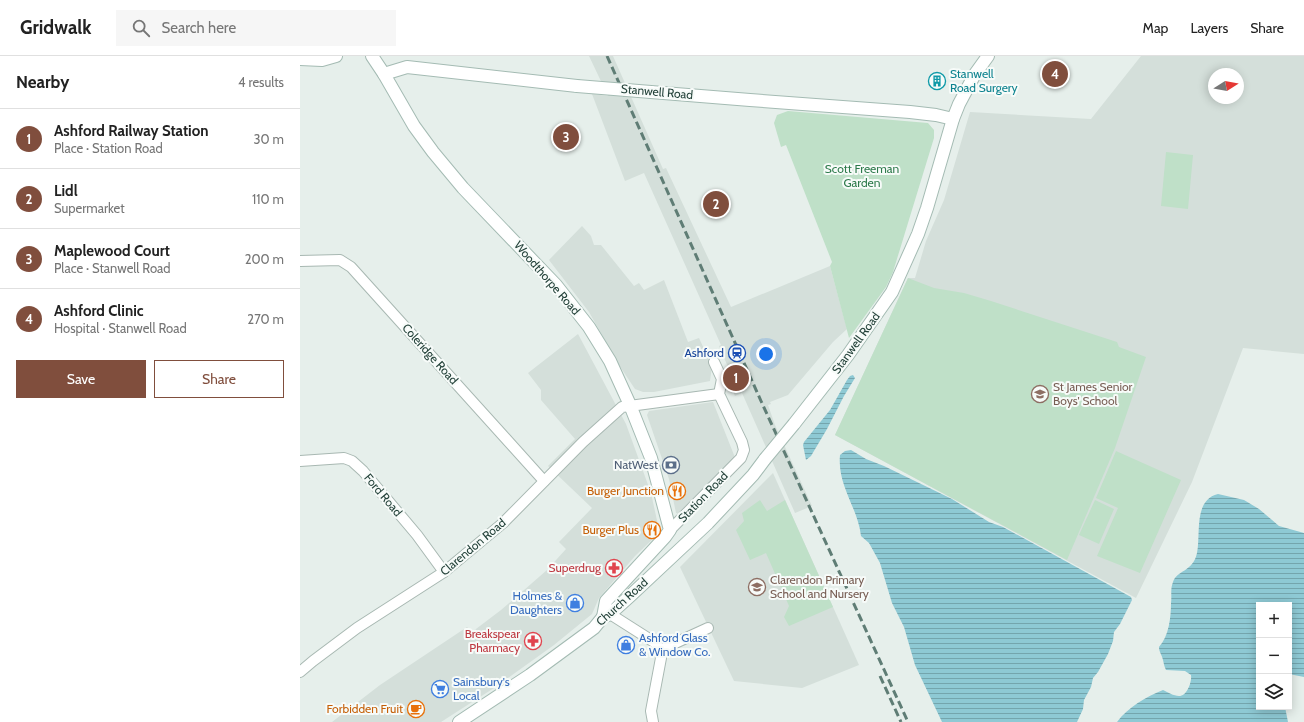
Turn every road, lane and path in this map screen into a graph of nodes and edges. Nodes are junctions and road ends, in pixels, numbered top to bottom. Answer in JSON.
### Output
{"nodes":[{"id":1,"x":336,"y":56,"type":"edge"},
{"id":2,"x":372,"y":56,"type":"edge"},
{"id":3,"x":988,"y":56,"type":"edge"},
{"id":4,"x":300,"y":59,"type":"edge"},
{"id":5,"x":384,"y":74,"type":"junction"},
{"id":6,"x":953,"y":119,"type":"junction"},
{"id":7,"x":300,"y":261,"type":"edge"},
{"id":8,"x":714,"y":362,"type":"dead end"},
{"id":9,"x":719,"y":394,"type":"junction"},
{"id":10,"x":630,"y":405,"type":"junction"},
{"id":11,"x":765,"y":459,"type":"joint"},
{"id":12,"x":300,"y":461,"type":"edge"},
{"id":13,"x":544,"y":481,"type":"junction"},
{"id":14,"x":670,"y":530,"type":"junction"},
{"id":15,"x":444,"y":572,"type":"junction"},
{"id":16,"x":606,"y":615,"type":"junction"},
{"id":17,"x":708,"y":628,"type":"dead end"},
{"id":18,"x":660,"y":650,"type":"junction"},
{"id":19,"x":300,"y":672,"type":"edge"},
{"id":20,"x":459,"y":722,"type":"edge"},
{"id":21,"x":653,"y":722,"type":"edge"}],
"edges":[{"from":1,"to":4,"type":"street"},
{"from":2,"to":5,"type":"street"},
{"from":3,"to":6,"type":"street","name":"Stanwell Road"},
{"from":5,"to":6,"type":"street","name":"Stanwell Road","bridge":true},
{"from":5,"to":10,"type":"street","name":"Woodthorpe Road"},
{"from":6,"to":11,"type":"street","name":"Stanwell Road","bridge":true},
{"from":7,"to":13,"type":"street","name":"Coleridge Road"},
{"from":8,"to":9,"type":"street","name":"Station Road"},
{"from":9,"to":10,"type":"street"},
{"from":9,"to":14,"type":"street","name":"Station Road"},
{"from":10,"to":13,"type":"street","name":"Clarendon Road"},
{"from":10,"to":14,"type":"street","name":"Woodthorpe Road"},
{"from":11,"to":16,"type":"street","name":"Church Road"},
{"from":12,"to":15,"type":"street","name":"Ford Road"},
{"from":13,"to":15,"type":"street","name":"Clarendon Road"},
{"from":14,"to":16,"type":"street","name":"Station Road"},
{"from":15,"to":19,"type":"street","name":"Clarendon Road"},
{"from":16,"to":18,"type":"street"},
{"from":16,"to":20,"type":"street","name":"Church Road"},
{"from":17,"to":18,"type":"street"},
{"from":18,"to":21,"type":"street"}]}
